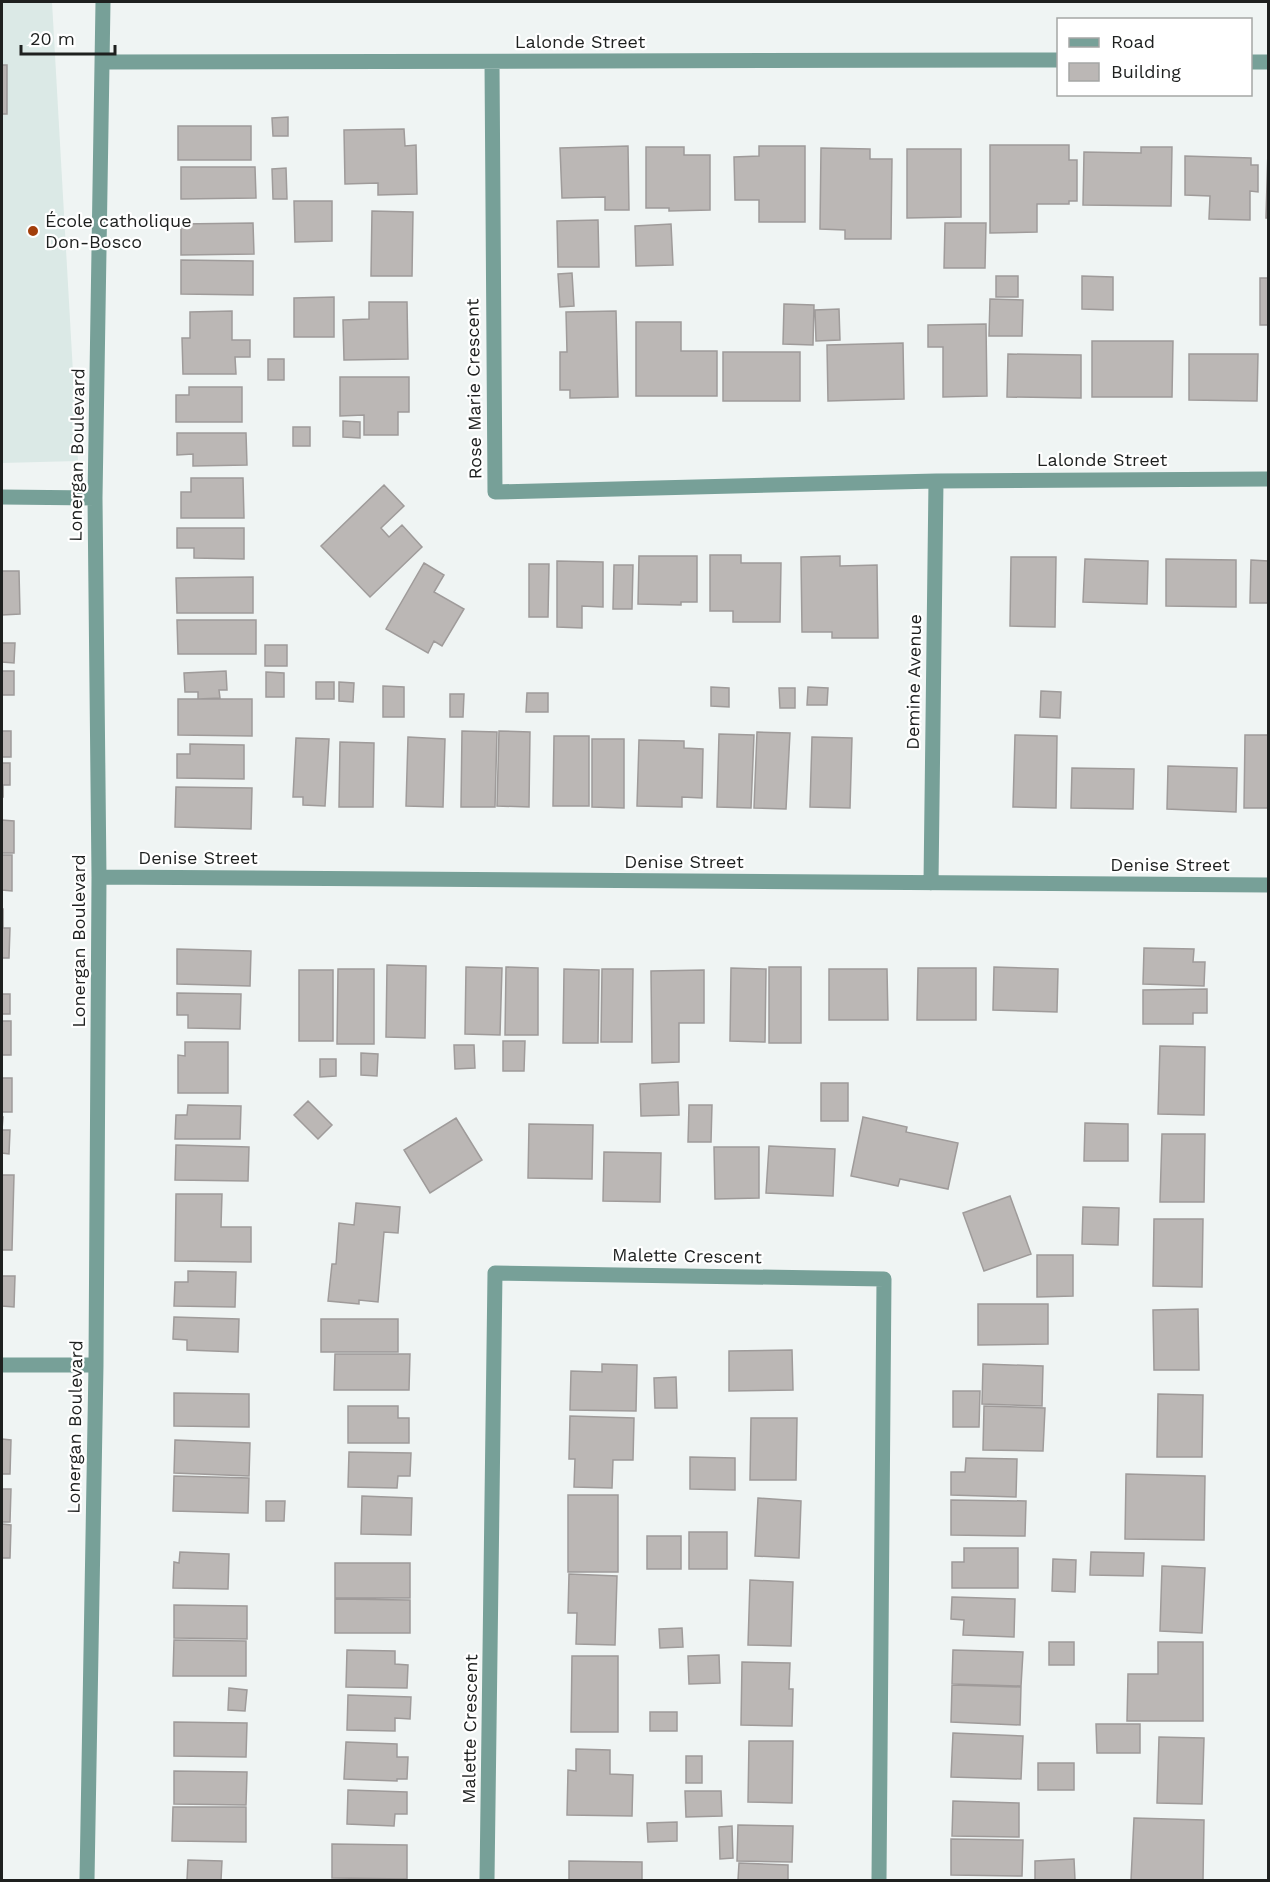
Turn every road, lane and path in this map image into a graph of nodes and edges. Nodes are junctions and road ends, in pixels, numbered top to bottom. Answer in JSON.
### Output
{"nodes":[{"id":1,"x":103,"y":2,"type":"edge"},
{"id":2,"x":1057,"y":60,"type":"edge"},
{"id":3,"x":102,"y":62,"type":"junction"},
{"id":4,"x":492,"y":62,"type":"junction"},
{"id":5,"x":1252,"y":62,"type":"edge"},
{"id":6,"x":1269,"y":62,"type":"edge"},
{"id":7,"x":1269,"y":479,"type":"edge"},
{"id":8,"x":936,"y":481,"type":"junction"},
{"id":9,"x":2,"y":497,"type":"edge"},
{"id":10,"x":95,"y":498,"type":"junction"},
{"id":11,"x":99,"y":877,"type":"junction"},
{"id":12,"x":931,"y":883,"type":"junction"},
{"id":13,"x":1269,"y":885,"type":"edge"},
{"id":14,"x":2,"y":1365,"type":"edge"},
{"id":15,"x":96,"y":1365,"type":"junction"},
{"id":16,"x":87,"y":1881,"type":"edge"},
{"id":17,"x":487,"y":1881,"type":"edge"},
{"id":18,"x":879,"y":1881,"type":"edge"}],
"edges":[{"from":1,"to":3,"type":"street","name":"Lonergan Boulevard"},
{"from":2,"to":4,"type":"street","name":"Lalonde Street"},
{"from":3,"to":4,"type":"street","name":"Lalonde Street"},
{"from":3,"to":10,"type":"street","name":"Lonergan Boulevard"},
{"from":4,"to":8,"type":"street","name":"Rose Marie Crescent"},
{"from":5,"to":6,"type":"street"},
{"from":7,"to":8,"type":"street","name":"Lalonde Street"},
{"from":8,"to":12,"type":"street","name":"Demine Avenue"},
{"from":9,"to":10,"type":"street"},
{"from":10,"to":11,"type":"street","name":"Lonergan Boulevard"},
{"from":11,"to":12,"type":"street","name":"Denise Street"},
{"from":11,"to":15,"type":"street","name":"Lonergan Boulevard"},
{"from":12,"to":13,"type":"street","name":"Denise Street"},
{"from":14,"to":15,"type":"street"},
{"from":15,"to":16,"type":"street","name":"Lonergan Boulevard"},
{"from":17,"to":18,"type":"street","name":"Malette Crescent"}]}
